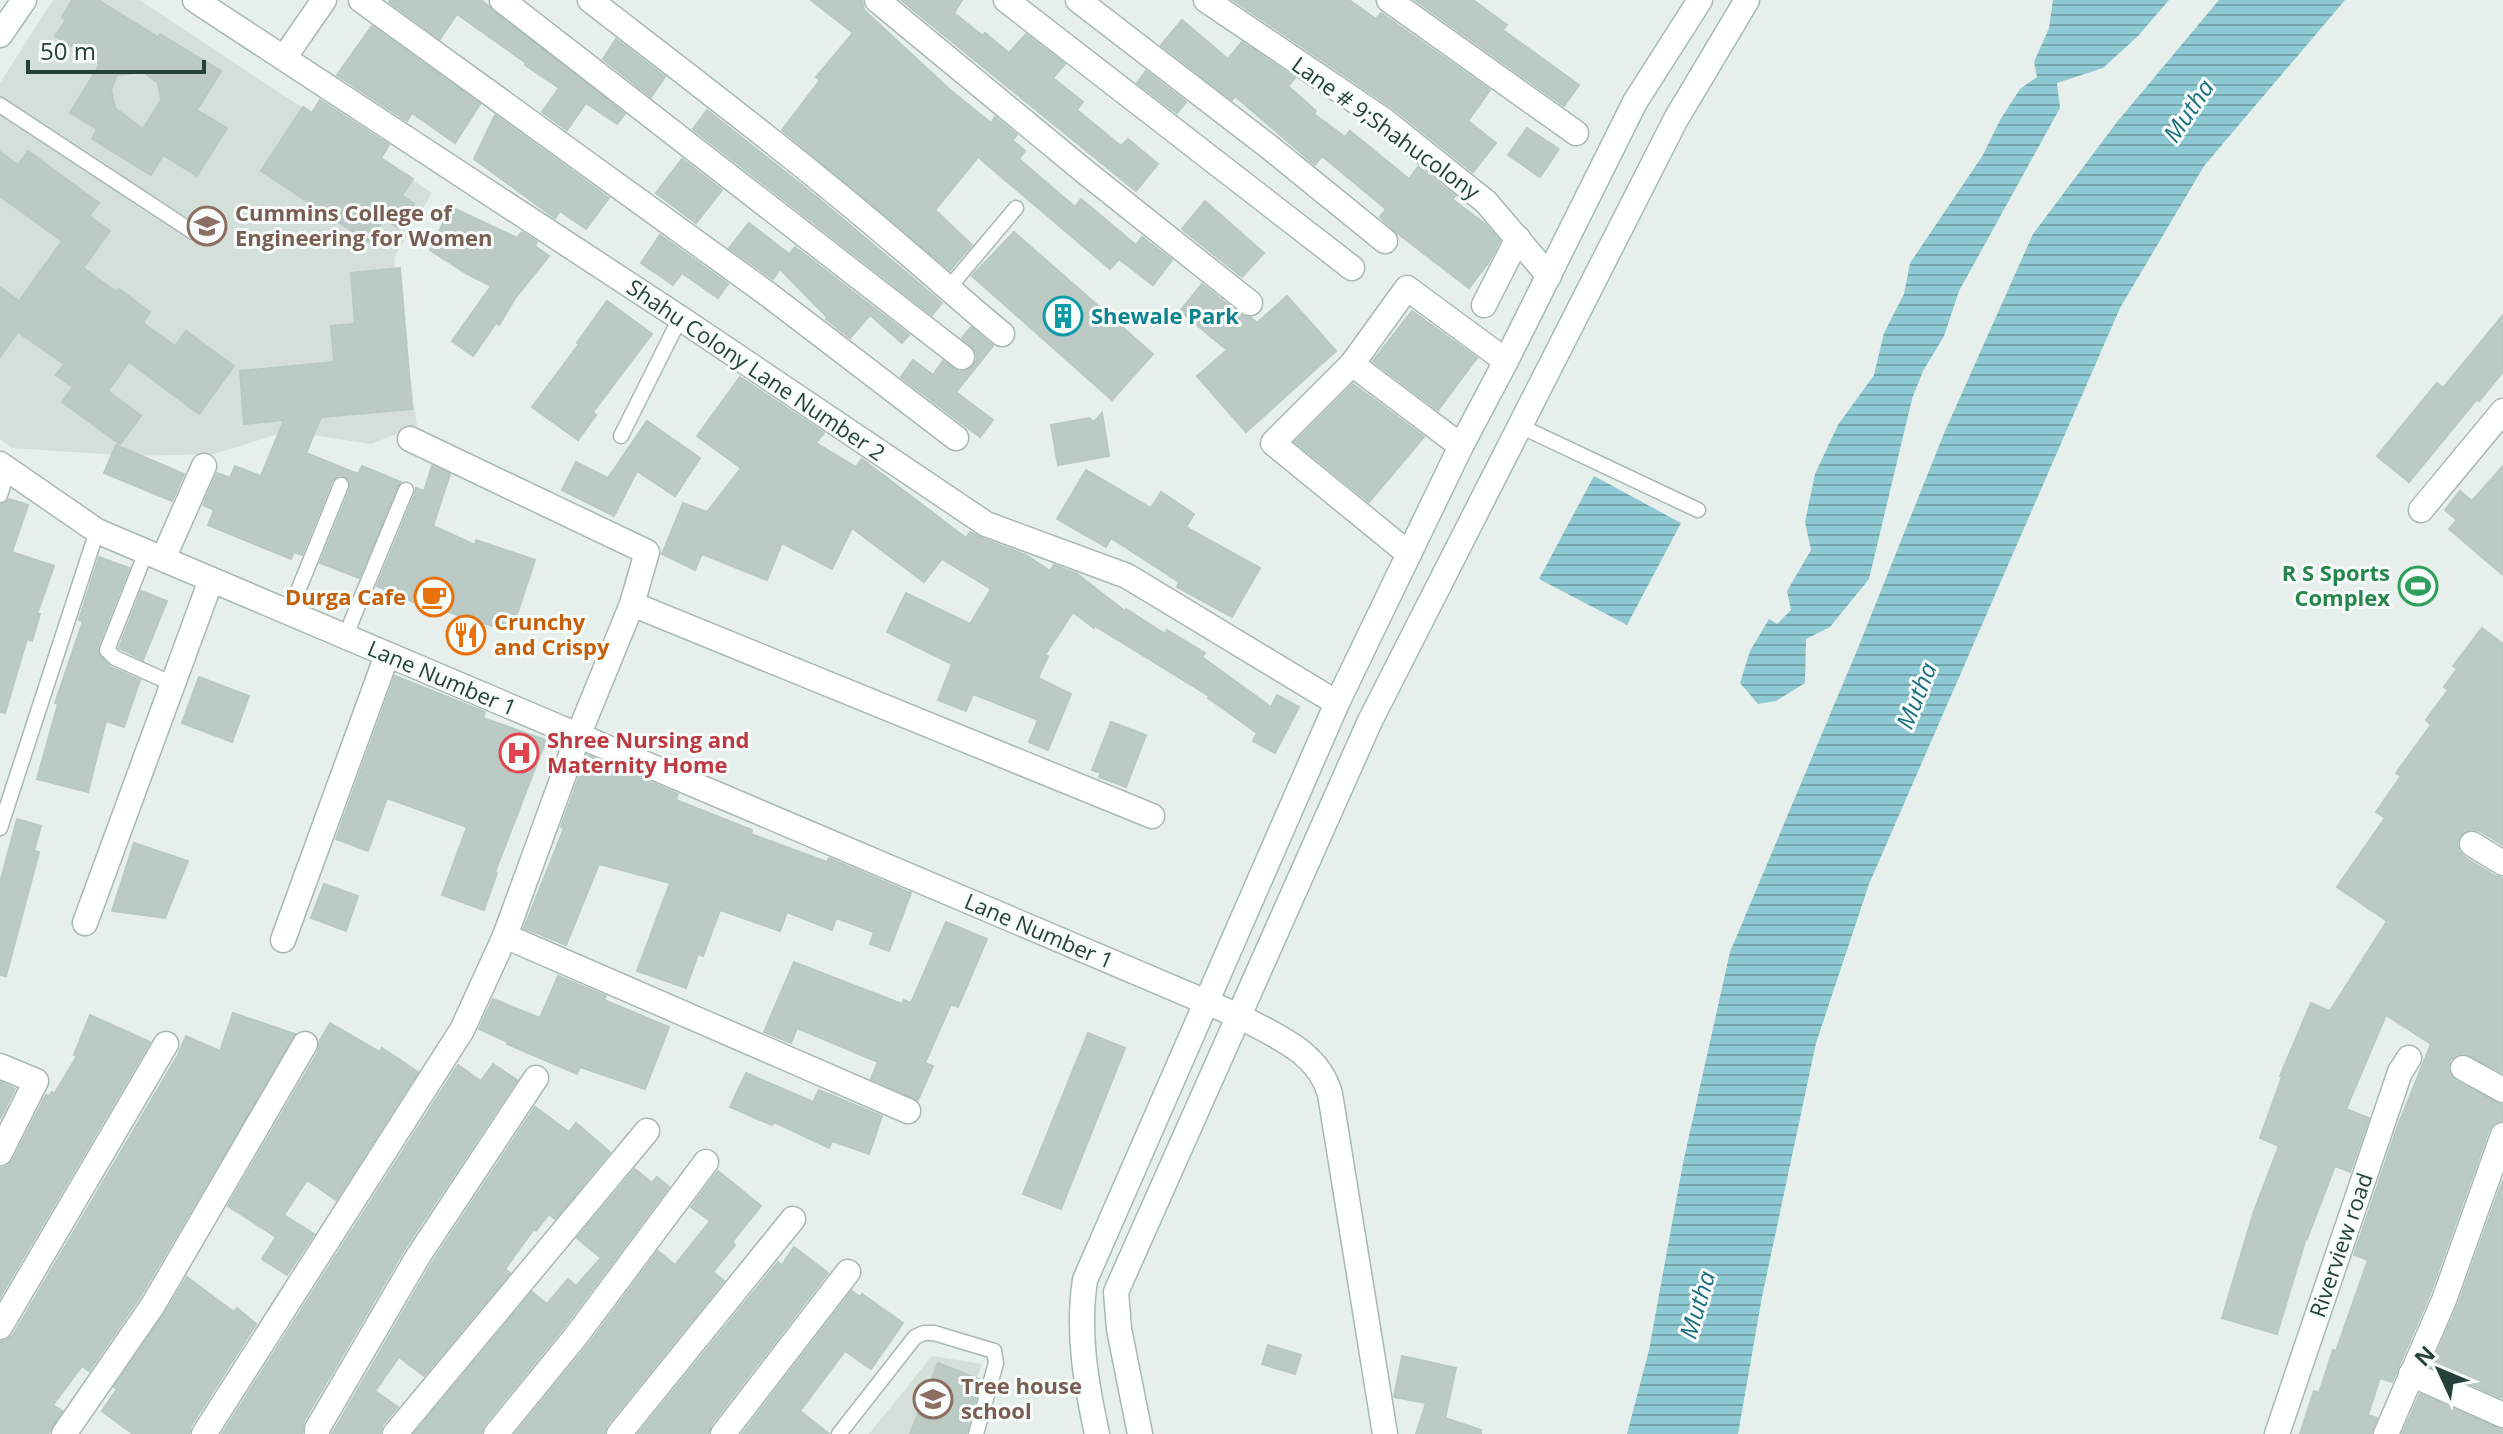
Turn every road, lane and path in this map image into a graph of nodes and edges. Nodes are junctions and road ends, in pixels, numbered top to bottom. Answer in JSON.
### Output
{"nodes":[{"id":1,"x":24,"y":0,"type":"edge"},
{"id":2,"x":195,"y":0,"type":"edge"},
{"id":3,"x":324,"y":0,"type":"edge"},
{"id":4,"x":361,"y":0,"type":"edge"},
{"id":5,"x":502,"y":0,"type":"edge"},
{"id":6,"x":590,"y":0,"type":"edge"},
{"id":7,"x":877,"y":0,"type":"edge"},
{"id":8,"x":1006,"y":0,"type":"edge"},
{"id":9,"x":1078,"y":0,"type":"edge"},
{"id":10,"x":1206,"y":0,"type":"edge"},
{"id":11,"x":1389,"y":0,"type":"edge"},
{"id":12,"x":1700,"y":0,"type":"edge"},
{"id":13,"x":1747,"y":0,"type":"edge"},
{"id":14,"x":0,"y":35,"type":"edge"},
{"id":15,"x":284,"y":58,"type":"junction"},
{"id":16,"x":0,"y":105,"type":"edge"},
{"id":17,"x":1576,"y":133,"type":"dead end"},
{"id":18,"x":1016,"y":208,"type":"dead end"},
{"id":19,"x":193,"y":232,"type":"dead end"},
{"id":20,"x":1518,"y":238,"type":"junction"},
{"id":21,"x":1385,"y":241,"type":"dead end"},
{"id":22,"x":1352,"y":268,"type":"dead end"},
{"id":23,"x":1549,"y":276,"type":"junction"},
{"id":24,"x":947,"y":290,"type":"junction"},
{"id":25,"x":1250,"y":303,"type":"dead end"},
{"id":26,"x":1484,"y":305,"type":"dead end"},
{"id":27,"x":680,"y":318,"type":"junction"},
{"id":28,"x":1002,"y":334,"type":"dead end"},
{"id":29,"x":962,"y":357,"type":"dead end"},
{"id":30,"x":1506,"y":361,"type":"junction"},
{"id":31,"x":1352,"y":364,"type":"junction"},
{"id":32,"x":2503,"y":411,"type":"edge"},
{"id":33,"x":1520,"y":426,"type":"junction"},
{"id":34,"x":621,"y":436,"type":"dead end"},
{"id":35,"x":956,"y":438,"type":"dead end"},
{"id":36,"x":410,"y":439,"type":"dead end"},
{"id":37,"x":1461,"y":446,"type":"junction"},
{"id":38,"x":204,"y":466,"type":"dead end"},
{"id":39,"x":4,"y":467,"type":"edge"},
{"id":40,"x":341,"y":485,"type":"dead end"},
{"id":41,"x":406,"y":490,"type":"dead end"},
{"id":42,"x":0,"y":495,"type":"edge"},
{"id":43,"x":1698,"y":510,"type":"dead end"},
{"id":44,"x":2421,"y":510,"type":"dead end"},
{"id":45,"x":97,"y":531,"type":"junction"},
{"id":46,"x":1409,"y":554,"type":"junction"},
{"id":47,"x":155,"y":556,"type":"junction"},
{"id":48,"x":211,"y":580,"type":"junction"},
{"id":49,"x":632,"y":604,"type":"junction"},
{"id":50,"x":289,"y":613,"type":"junction"},
{"id":51,"x":345,"y":637,"type":"junction"},
{"id":52,"x":387,"y":655,"type":"junction"},
{"id":53,"x":173,"y":684,"type":"junction"},
{"id":54,"x":1337,"y":703,"type":"junction"},
{"id":55,"x":578,"y":736,"type":"junction"},
{"id":56,"x":1152,"y":816,"type":"dead end"},
{"id":57,"x":0,"y":828,"type":"edge"},
{"id":58,"x":2472,"y":844,"type":"dead end"},
{"id":59,"x":2503,"y":863,"type":"edge"},
{"id":60,"x":85,"y":923,"type":"dead end"},
{"id":61,"x":505,"y":936,"type":"junction"},
{"id":62,"x":283,"y":940,"type":"dead end"},
{"id":63,"x":1206,"y":1002,"type":"junction"},
{"id":64,"x":1239,"y":1016,"type":"junction"},
{"id":65,"x":166,"y":1044,"type":"dead end"},
{"id":66,"x":305,"y":1044,"type":"dead end"},
{"id":67,"x":2409,"y":1058,"type":"dead end"},
{"id":68,"x":0,"y":1066,"type":"edge"},
{"id":69,"x":2463,"y":1068,"type":"dead end"},
{"id":70,"x":536,"y":1078,"type":"dead end"},
{"id":71,"x":2503,"y":1090,"type":"edge"},
{"id":72,"x":908,"y":1111,"type":"dead end"},
{"id":73,"x":647,"y":1131,"type":"dead end"},
{"id":74,"x":2503,"y":1135,"type":"edge"},
{"id":75,"x":0,"y":1153,"type":"edge"},
{"id":76,"x":706,"y":1162,"type":"dead end"},
{"id":77,"x":793,"y":1219,"type":"dead end"},
{"id":78,"x":848,"y":1272,"type":"dead end"},
{"id":79,"x":0,"y":1327,"type":"edge"},
{"id":80,"x":2411,"y":1374,"type":"junction"},
{"id":81,"x":2503,"y":1415,"type":"edge"},
{"id":82,"x":64,"y":1434,"type":"edge"},
{"id":83,"x":204,"y":1434,"type":"edge"},
{"id":84,"x":317,"y":1434,"type":"edge"},
{"id":85,"x":395,"y":1434,"type":"edge"},
{"id":86,"x":496,"y":1434,"type":"edge"},
{"id":87,"x":619,"y":1434,"type":"edge"},
{"id":88,"x":723,"y":1434,"type":"edge"},
{"id":89,"x":839,"y":1434,"type":"edge"},
{"id":90,"x":976,"y":1434,"type":"edge"},
{"id":91,"x":1097,"y":1434,"type":"edge"},
{"id":92,"x":1140,"y":1434,"type":"edge"},
{"id":93,"x":1385,"y":1434,"type":"edge"},
{"id":94,"x":2277,"y":1434,"type":"edge"},
{"id":95,"x":2386,"y":1434,"type":"edge"}],
"edges":[{"from":1,"to":14,"type":"street"},
{"from":2,"to":15,"type":"street","name":"Shahu Colony Lane Number 2"},
{"from":3,"to":15,"type":"street"},
{"from":4,"to":35,"type":"street"},
{"from":5,"to":29,"type":"street"},
{"from":6,"to":24,"type":"street"},
{"from":7,"to":25,"type":"street"},
{"from":8,"to":22,"type":"street"},
{"from":9,"to":21,"type":"street"},
{"from":10,"to":20,"type":"street","name":"Lane # 9;Shahucolony"},
{"from":11,"to":17,"type":"street"},
{"from":12,"to":23,"type":"street"},
{"from":13,"to":33,"type":"street"},
{"from":15,"to":27,"type":"street","name":"Shahu Colony Lane Number 2"},
{"from":16,"to":19,"type":"lane"},
{"from":18,"to":24,"type":"lane"},
{"from":20,"to":23,"type":"street","name":"Lane # 9;Shahucolony"},
{"from":20,"to":26,"type":"street"},
{"from":23,"to":30,"type":"street"},
{"from":24,"to":28,"type":"street"},
{"from":27,"to":34,"type":"lane"},
{"from":27,"to":54,"type":"street","name":"Shahu Colony Lane Number 2"},
{"from":30,"to":31,"type":"street"},
{"from":30,"to":37,"type":"street"},
{"from":31,"to":37,"type":"street"},
{"from":31,"to":46,"type":"street"},
{"from":32,"to":44,"type":"street"},
{"from":33,"to":43,"type":"lane"},
{"from":33,"to":64,"type":"street"},
{"from":36,"to":49,"type":"street"},
{"from":37,"to":46,"type":"street"},
{"from":38,"to":47,"type":"street"},
{"from":39,"to":42,"type":"lane"},
{"from":39,"to":45,"type":"street","name":"Lane Number 1"},
{"from":40,"to":50,"type":"lane"},
{"from":41,"to":51,"type":"lane"},
{"from":45,"to":47,"type":"street","name":"Lane Number 1"},
{"from":45,"to":57,"type":"lane"},
{"from":46,"to":54,"type":"street"},
{"from":47,"to":48,"type":"street","name":"Lane Number 1"},
{"from":47,"to":53,"type":"lane"},
{"from":48,"to":50,"type":"street","name":"Lane Number 1"},
{"from":48,"to":53,"type":"street"},
{"from":49,"to":55,"type":"street"},
{"from":49,"to":56,"type":"street"},
{"from":50,"to":51,"type":"street","name":"Lane Number 1"},
{"from":51,"to":52,"type":"street","name":"Lane Number 1"},
{"from":52,"to":55,"type":"street","name":"Lane Number 1"},
{"from":52,"to":62,"type":"street"},
{"from":53,"to":60,"type":"street"},
{"from":54,"to":63,"type":"street"},
{"from":55,"to":61,"type":"street"},
{"from":55,"to":63,"type":"street","name":"Lane Number 1"},
{"from":58,"to":59,"type":"street"},
{"from":61,"to":72,"type":"street"},
{"from":61,"to":83,"type":"street"},
{"from":63,"to":64,"type":"street","name":"Lane Number 1"},
{"from":63,"to":91,"type":"street"},
{"from":64,"to":92,"type":"street"},
{"from":64,"to":93,"type":"street","name":"Lane Number 1"},
{"from":65,"to":79,"type":"street"},
{"from":66,"to":82,"type":"street"},
{"from":67,"to":94,"type":"street","name":"Riverview road"},
{"from":68,"to":75,"type":"street"},
{"from":69,"to":71,"type":"street"},
{"from":70,"to":84,"type":"street"},
{"from":73,"to":85,"type":"street"},
{"from":74,"to":80,"type":"street"},
{"from":76,"to":86,"type":"street"},
{"from":77,"to":87,"type":"street"},
{"from":78,"to":88,"type":"street"},
{"from":80,"to":81,"type":"street"},
{"from":80,"to":95,"type":"street"},
{"from":89,"to":90,"type":"lane"}]}
